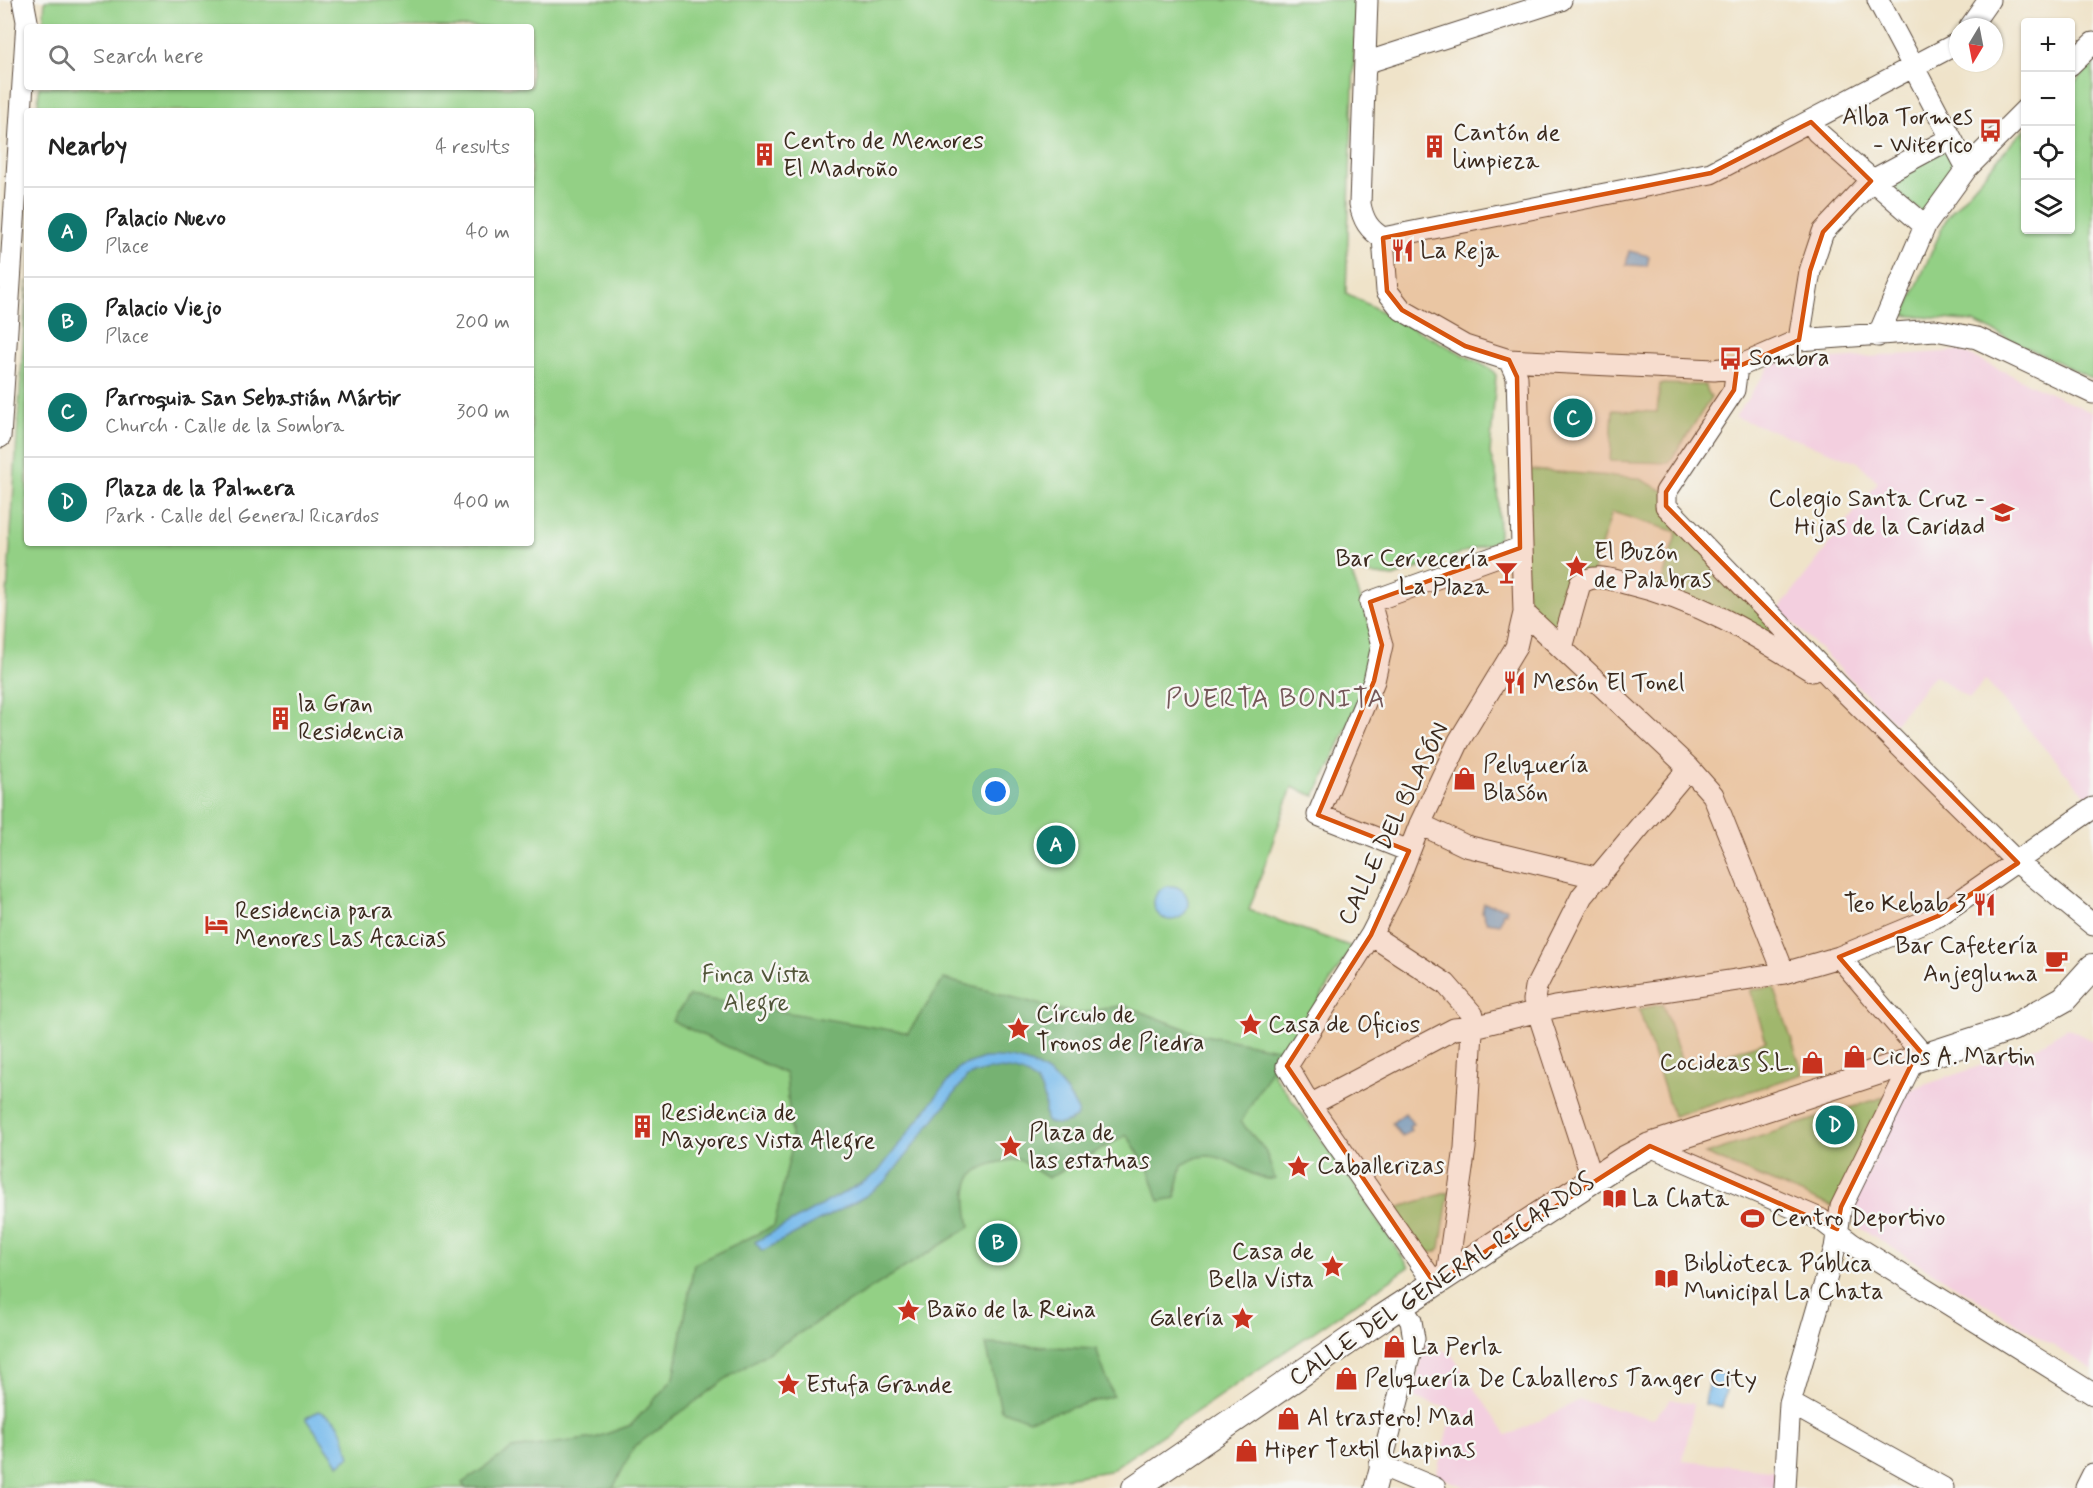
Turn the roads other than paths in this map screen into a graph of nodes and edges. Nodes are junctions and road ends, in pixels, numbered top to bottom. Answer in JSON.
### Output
{"nodes":[{"id":1,"x":22,"y":0,"type":"edge"},
{"id":2,"x":1367,"y":0,"type":"edge"},
{"id":3,"x":1561,"y":0,"type":"edge"},
{"id":4,"x":1878,"y":0,"type":"edge"},
{"id":5,"x":1989,"y":0,"type":"edge"},
{"id":6,"x":1977,"y":18,"type":"edge"},
{"id":7,"x":27,"y":24,"type":"edge"},
{"id":8,"x":2093,"y":43,"type":"edge"},
{"id":9,"x":1949,"y":48,"type":"edge"},
{"id":10,"x":24,"y":50,"type":"edge"},
{"id":11,"x":2075,"y":60,"type":"edge"},
{"id":12,"x":1365,"y":63,"type":"junction"},
{"id":13,"x":1914,"y":66,"type":"junction"},
{"id":14,"x":2021,"y":113,"type":"edge"},
{"id":15,"x":1810,"y":122,"type":"junction"},
{"id":16,"x":1952,"y":138,"type":"junction"},
{"id":17,"x":1967,"y":168,"type":"junction"},
{"id":18,"x":1871,"y":181,"type":"junction"},
{"id":19,"x":7,"y":214,"type":"edge"},
{"id":20,"x":1925,"y":226,"type":"junction"},
{"id":21,"x":1383,"y":238,"type":"junction"},
{"id":22,"x":1890,"y":311,"type":"junction"},
{"id":23,"x":4,"y":327,"type":"edge"},
{"id":24,"x":1912,"y":332,"type":"junction"},
{"id":25,"x":1878,"y":336,"type":"junction"},
{"id":26,"x":1798,"y":340,"type":"junction"},
{"id":27,"x":1509,"y":360,"type":"junction"},
{"id":28,"x":1737,"y":367,"type":"junction"},
{"id":29,"x":2093,"y":393,"type":"edge"},
{"id":30,"x":0,"y":437,"type":"edge"},
{"id":31,"x":1520,"y":548,"type":"junction"},
{"id":32,"x":1524,"y":613,"type":"junction"},
{"id":33,"x":1562,"y":648,"type":"junction"},
{"id":34,"x":1841,"y":688,"type":"junction"},
{"id":35,"x":1689,"y":768,"type":"junction"},
{"id":36,"x":2093,"y":808,"type":"edge"},
{"id":37,"x":1420,"y":824,"type":"junction"},
{"id":38,"x":1409,"y":851,"type":"junction"},
{"id":39,"x":2018,"y":863,"type":"junction"},
{"id":40,"x":1599,"y":878,"type":"junction"},
{"id":41,"x":2093,"y":926,"type":"edge"},
{"id":42,"x":1371,"y":935,"type":"junction"},
{"id":43,"x":1839,"y":957,"type":"junction"},
{"id":44,"x":2093,"y":967,"type":"edge"},
{"id":45,"x":1784,"y":973,"type":"junction"},
{"id":46,"x":1538,"y":1010,"type":"junction"},
{"id":47,"x":1474,"y":1027,"type":"junction"},
{"id":48,"x":1919,"y":1059,"type":"junction"},
{"id":49,"x":1310,"y":1105,"type":"junction"},
{"id":50,"x":1650,"y":1146,"type":"junction"},
{"id":51,"x":1592,"y":1178,"type":"junction"},
{"id":52,"x":1837,"y":1229,"type":"junction"},
{"id":53,"x":1441,"y":1279,"type":"junction"},
{"id":54,"x":1401,"y":1306,"type":"junction"},
{"id":55,"x":2093,"y":1394,"type":"edge"},
{"id":56,"x":1790,"y":1403,"type":"junction"},
{"id":57,"x":1380,"y":1465,"type":"junction"},
{"id":58,"x":2093,"y":1474,"type":"edge"},
{"id":59,"x":1135,"y":1488,"type":"edge"},
{"id":60,"x":1375,"y":1488,"type":"edge"},
{"id":61,"x":1435,"y":1488,"type":"edge"},
{"id":62,"x":1785,"y":1488,"type":"edge"},
{"id":63,"x":1943,"y":1488,"type":"edge"},
{"id":64,"x":2086,"y":1488,"type":"edge"}],
"edges":[{"from":1,"to":7,"type":"street"},
{"from":2,"to":12,"type":"street"},
{"from":3,"to":12,"type":"street"},
{"from":4,"to":13,"type":"street"},
{"from":5,"to":6,"type":"street"},
{"from":8,"to":11,"type":"street"},
{"from":9,"to":13,"type":"street"},
{"from":10,"to":19,"type":"street"},
{"from":12,"to":21,"type":"street"},
{"from":13,"to":15,"type":"street"},
{"from":13,"to":16,"type":"street"},
{"from":14,"to":17,"type":"street"},
{"from":15,"to":18,"type":"street"},
{"from":15,"to":21,"type":"street"},
{"from":16,"to":17,"type":"street"},
{"from":16,"to":18,"type":"street"},
{"from":17,"to":20,"type":"street"},
{"from":18,"to":20,"type":"street"},
{"from":18,"to":26,"type":"street"},
{"from":19,"to":23,"type":"street"},
{"from":20,"to":22,"type":"street"},
{"from":21,"to":27,"type":"street"},
{"from":22,"to":24,"type":"street"},
{"from":22,"to":25,"type":"street"},
{"from":23,"to":30,"type":"street"},
{"from":24,"to":25,"type":"street"},
{"from":24,"to":29,"type":"street"},
{"from":25,"to":26,"type":"street"},
{"from":26,"to":28,"type":"street"},
{"from":27,"to":28,"type":"street"},
{"from":27,"to":31,"type":"street","name":"CALLE DEL BLASÓN"},
{"from":28,"to":34,"type":"street"},
{"from":31,"to":32,"type":"street","name":"CALLE DEL BLASÓN"},
{"from":31,"to":38,"type":"street"},
{"from":32,"to":33,"type":"street"},
{"from":32,"to":37,"type":"street","name":"CALLE DEL BLASÓN"},
{"from":33,"to":34,"type":"street"},
{"from":33,"to":35,"type":"street"},
{"from":34,"to":39,"type":"street"},
{"from":35,"to":40,"type":"street"},
{"from":35,"to":45,"type":"street"},
{"from":36,"to":39,"type":"street"},
{"from":37,"to":38,"type":"street","name":"CALLE DEL BLASÓN"},
{"from":37,"to":40,"type":"street"},
{"from":38,"to":42,"type":"street","name":"CALLE DEL BLASÓN"},
{"from":39,"to":41,"type":"street"},
{"from":39,"to":43,"type":"street"},
{"from":40,"to":46,"type":"street"},
{"from":42,"to":47,"type":"street"},
{"from":42,"to":49,"type":"street","name":"CALLE DEL BLASÓN"},
{"from":43,"to":45,"type":"street"},
{"from":43,"to":48,"type":"street"},
{"from":44,"to":48,"type":"main road","name":"CALLE DEL GENERAL RICARDOS"},
{"from":45,"to":46,"type":"street"},
{"from":46,"to":47,"type":"street"},
{"from":46,"to":51,"type":"street"},
{"from":47,"to":49,"type":"street"},
{"from":47,"to":53,"type":"street"},
{"from":48,"to":50,"type":"main road","name":"CALLE DEL GENERAL RICARDOS"},
{"from":48,"to":52,"type":"street"},
{"from":49,"to":53,"type":"street","name":"CALLE DEL BLASÓN"},
{"from":50,"to":51,"type":"main road","name":"CALLE DEL GENERAL RICARDOS"},
{"from":50,"to":52,"type":"street"},
{"from":51,"to":53,"type":"main road","name":"CALLE DEL GENERAL RICARDOS"},
{"from":52,"to":55,"type":"street"},
{"from":52,"to":56,"type":"street"},
{"from":53,"to":54,"type":"main road","name":"CALLE DEL GENERAL RICARDOS"},
{"from":54,"to":57,"type":"street"},
{"from":54,"to":59,"type":"main road","name":"CALLE DEL GENERAL RICARDOS"},
{"from":56,"to":62,"type":"street"},
{"from":56,"to":63,"type":"street"},
{"from":57,"to":60,"type":"street"},
{"from":57,"to":61,"type":"street"},
{"from":58,"to":64,"type":"street"}]}
